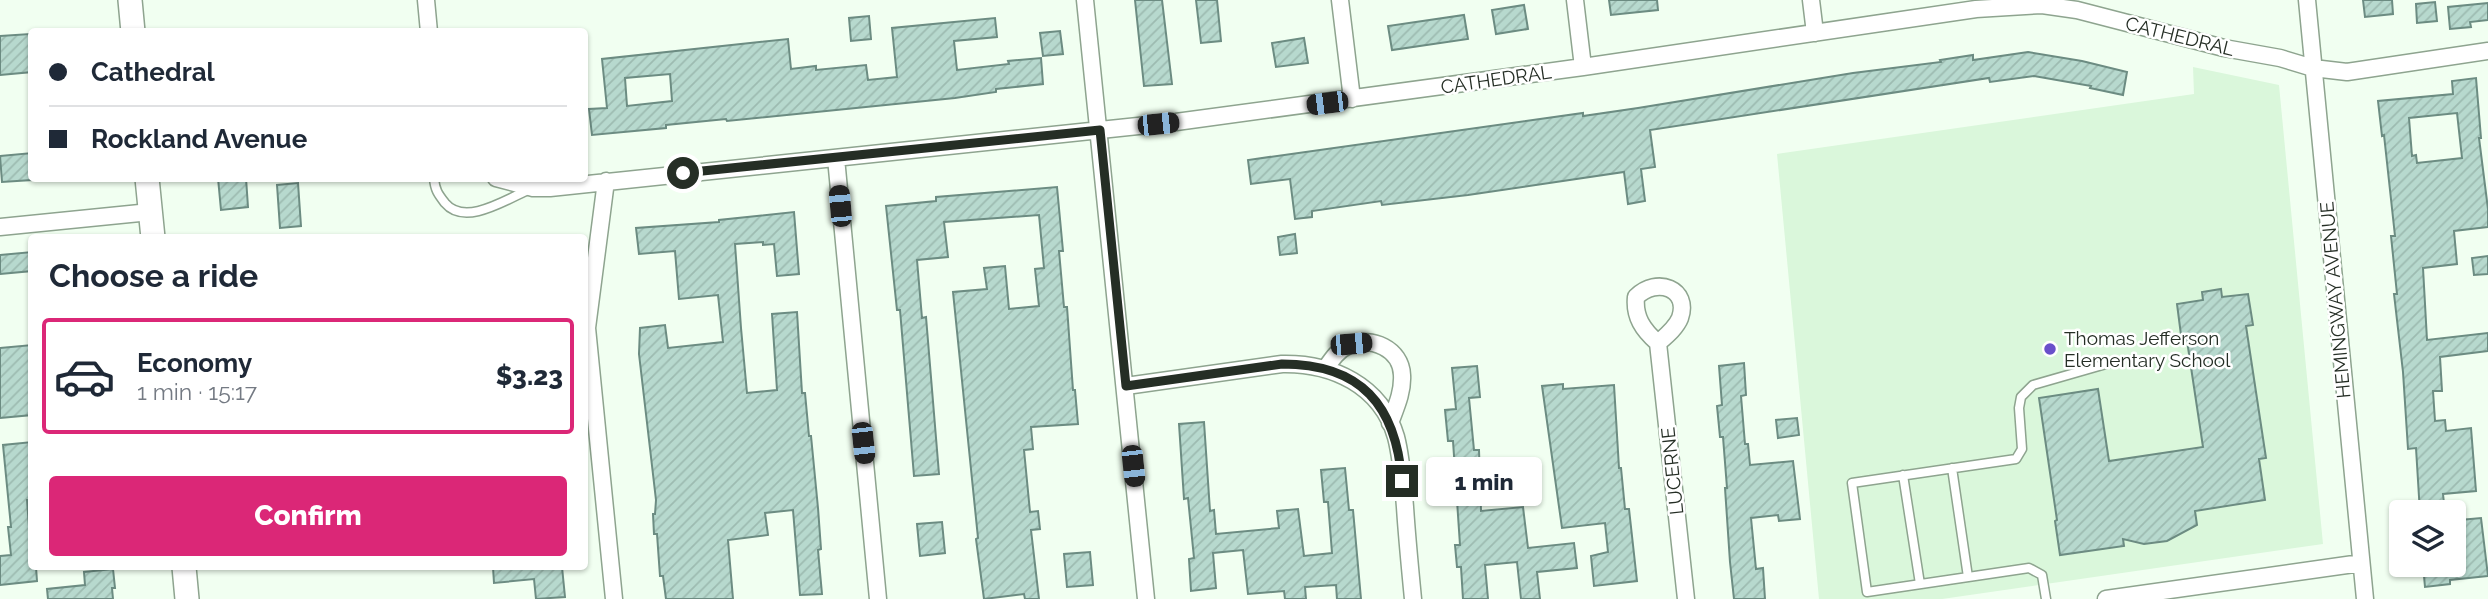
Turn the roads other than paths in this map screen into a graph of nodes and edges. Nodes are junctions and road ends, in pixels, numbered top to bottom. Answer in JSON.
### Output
{"nodes":[{"id":1,"x":130,"y":0,"type":"edge"},
{"id":2,"x":425,"y":0,"type":"edge"},
{"id":3,"x":1085,"y":0,"type":"edge"},
{"id":4,"x":1340,"y":0,"type":"edge"},
{"id":5,"x":1575,"y":0,"type":"edge"},
{"id":6,"x":1811,"y":0,"type":"edge"},
{"id":7,"x":2307,"y":0,"type":"edge"},
{"id":8,"x":2042,"y":3,"type":"edge"},
{"id":9,"x":133,"y":28,"type":"edge"},
{"id":10,"x":428,"y":28,"type":"edge"},
{"id":11,"x":1815,"y":33,"type":"junction"},
{"id":12,"x":2488,"y":51,"type":"edge"},
{"id":13,"x":1583,"y":67,"type":"junction"},
{"id":14,"x":2313,"y":68,"type":"junction"},
{"id":15,"x":1352,"y":99,"type":"junction"},
{"id":16,"x":1100,"y":130,"type":"junction"},
{"id":17,"x":836,"y":158,"type":"junction"},
{"id":18,"x":607,"y":181,"type":"junction"},
{"id":19,"x":147,"y":182,"type":"edge"},
{"id":20,"x":434,"y":182,"type":"edge"},
{"id":21,"x":511,"y":182,"type":"edge"},
{"id":22,"x":533,"y":188,"type":"junction"},
{"id":23,"x":150,"y":212,"type":"junction"},
{"id":24,"x":0,"y":227,"type":"edge"},
{"id":25,"x":153,"y":234,"type":"edge"},
{"id":26,"x":588,"y":321,"type":"edge"},
{"id":27,"x":588,"y":338,"type":"edge"},
{"id":28,"x":1658,"y":342,"type":"dead end"},
{"id":29,"x":2113,"y":362,"type":"dead end"},
{"id":30,"x":1326,"y":368,"type":"junction"},
{"id":31,"x":1126,"y":386,"type":"junction"},
{"id":32,"x":1390,"y":423,"type":"junction"},
{"id":33,"x":1952,"y":468,"type":"junction"},
{"id":34,"x":1903,"y":475,"type":"junction"},
{"id":35,"x":2361,"y":563,"type":"junction"},
{"id":36,"x":184,"y":570,"type":"edge"},
{"id":37,"x":1968,"y":577,"type":"junction"},
{"id":38,"x":1920,"y":584,"type":"junction"},
{"id":39,"x":1867,"y":596,"type":"edge"},
{"id":40,"x":187,"y":599,"type":"edge"},
{"id":41,"x":614,"y":599,"type":"edge"},
{"id":42,"x":878,"y":599,"type":"edge"},
{"id":43,"x":1146,"y":599,"type":"edge"},
{"id":44,"x":1413,"y":599,"type":"edge"},
{"id":45,"x":1686,"y":599,"type":"edge"},
{"id":46,"x":2046,"y":599,"type":"edge"},
{"id":47,"x":2106,"y":599,"type":"edge"},
{"id":48,"x":2365,"y":599,"type":"edge"}],
"edges":[{"from":1,"to":9,"type":"main road"},
{"from":2,"to":10,"type":"street"},
{"from":3,"to":16,"type":"street"},
{"from":4,"to":15,"type":"street"},
{"from":5,"to":13,"type":"street"},
{"from":6,"to":11,"type":"street"},
{"from":7,"to":14,"type":"street","name":"HEMINGWAY AVENUE"},
{"from":8,"to":11,"type":"street","name":"CATHEDRAL"},
{"from":8,"to":14,"type":"street","name":"CATHEDRAL"},
{"from":11,"to":13,"type":"street","name":"CATHEDRAL"},
{"from":12,"to":14,"type":"street","name":"CATHEDRAL"},
{"from":13,"to":15,"type":"street","name":"CATHEDRAL"},
{"from":14,"to":35,"type":"street","name":"HEMINGWAY AVENUE"},
{"from":15,"to":16,"type":"street","name":"CATHEDRAL"},
{"from":16,"to":17,"type":"street","name":"CATHEDRAL"},
{"from":16,"to":31,"type":"street"},
{"from":17,"to":18,"type":"street","name":"CATHEDRAL"},
{"from":17,"to":42,"type":"street"},
{"from":18,"to":22,"type":"street","name":"CATHEDRAL"},
{"from":18,"to":26,"type":"street"},
{"from":19,"to":23,"type":"main road"},
{"from":20,"to":22,"type":"lane"},
{"from":21,"to":22,"type":"street","name":"CATHEDRAL"},
{"from":23,"to":24,"type":"street"},
{"from":23,"to":25,"type":"main road"},
{"from":27,"to":41,"type":"street"},
{"from":28,"to":45,"type":"street","name":"LUCERNE"},
{"from":29,"to":33,"type":"lane"},
{"from":30,"to":31,"type":"street"},
{"from":30,"to":32,"type":"street"},
{"from":30,"to":32,"type":"street"},
{"from":31,"to":43,"type":"street"},
{"from":32,"to":44,"type":"street"},
{"from":33,"to":34,"type":"lane"},
{"from":33,"to":37,"type":"lane"},
{"from":34,"to":38,"type":"lane"},
{"from":34,"to":39,"type":"lane"},
{"from":35,"to":47,"type":"street"},
{"from":35,"to":48,"type":"street","name":"HEMINGWAY AVENUE"},
{"from":36,"to":40,"type":"main road"},
{"from":37,"to":38,"type":"lane"},
{"from":37,"to":46,"type":"lane"},
{"from":38,"to":39,"type":"lane"}]}
